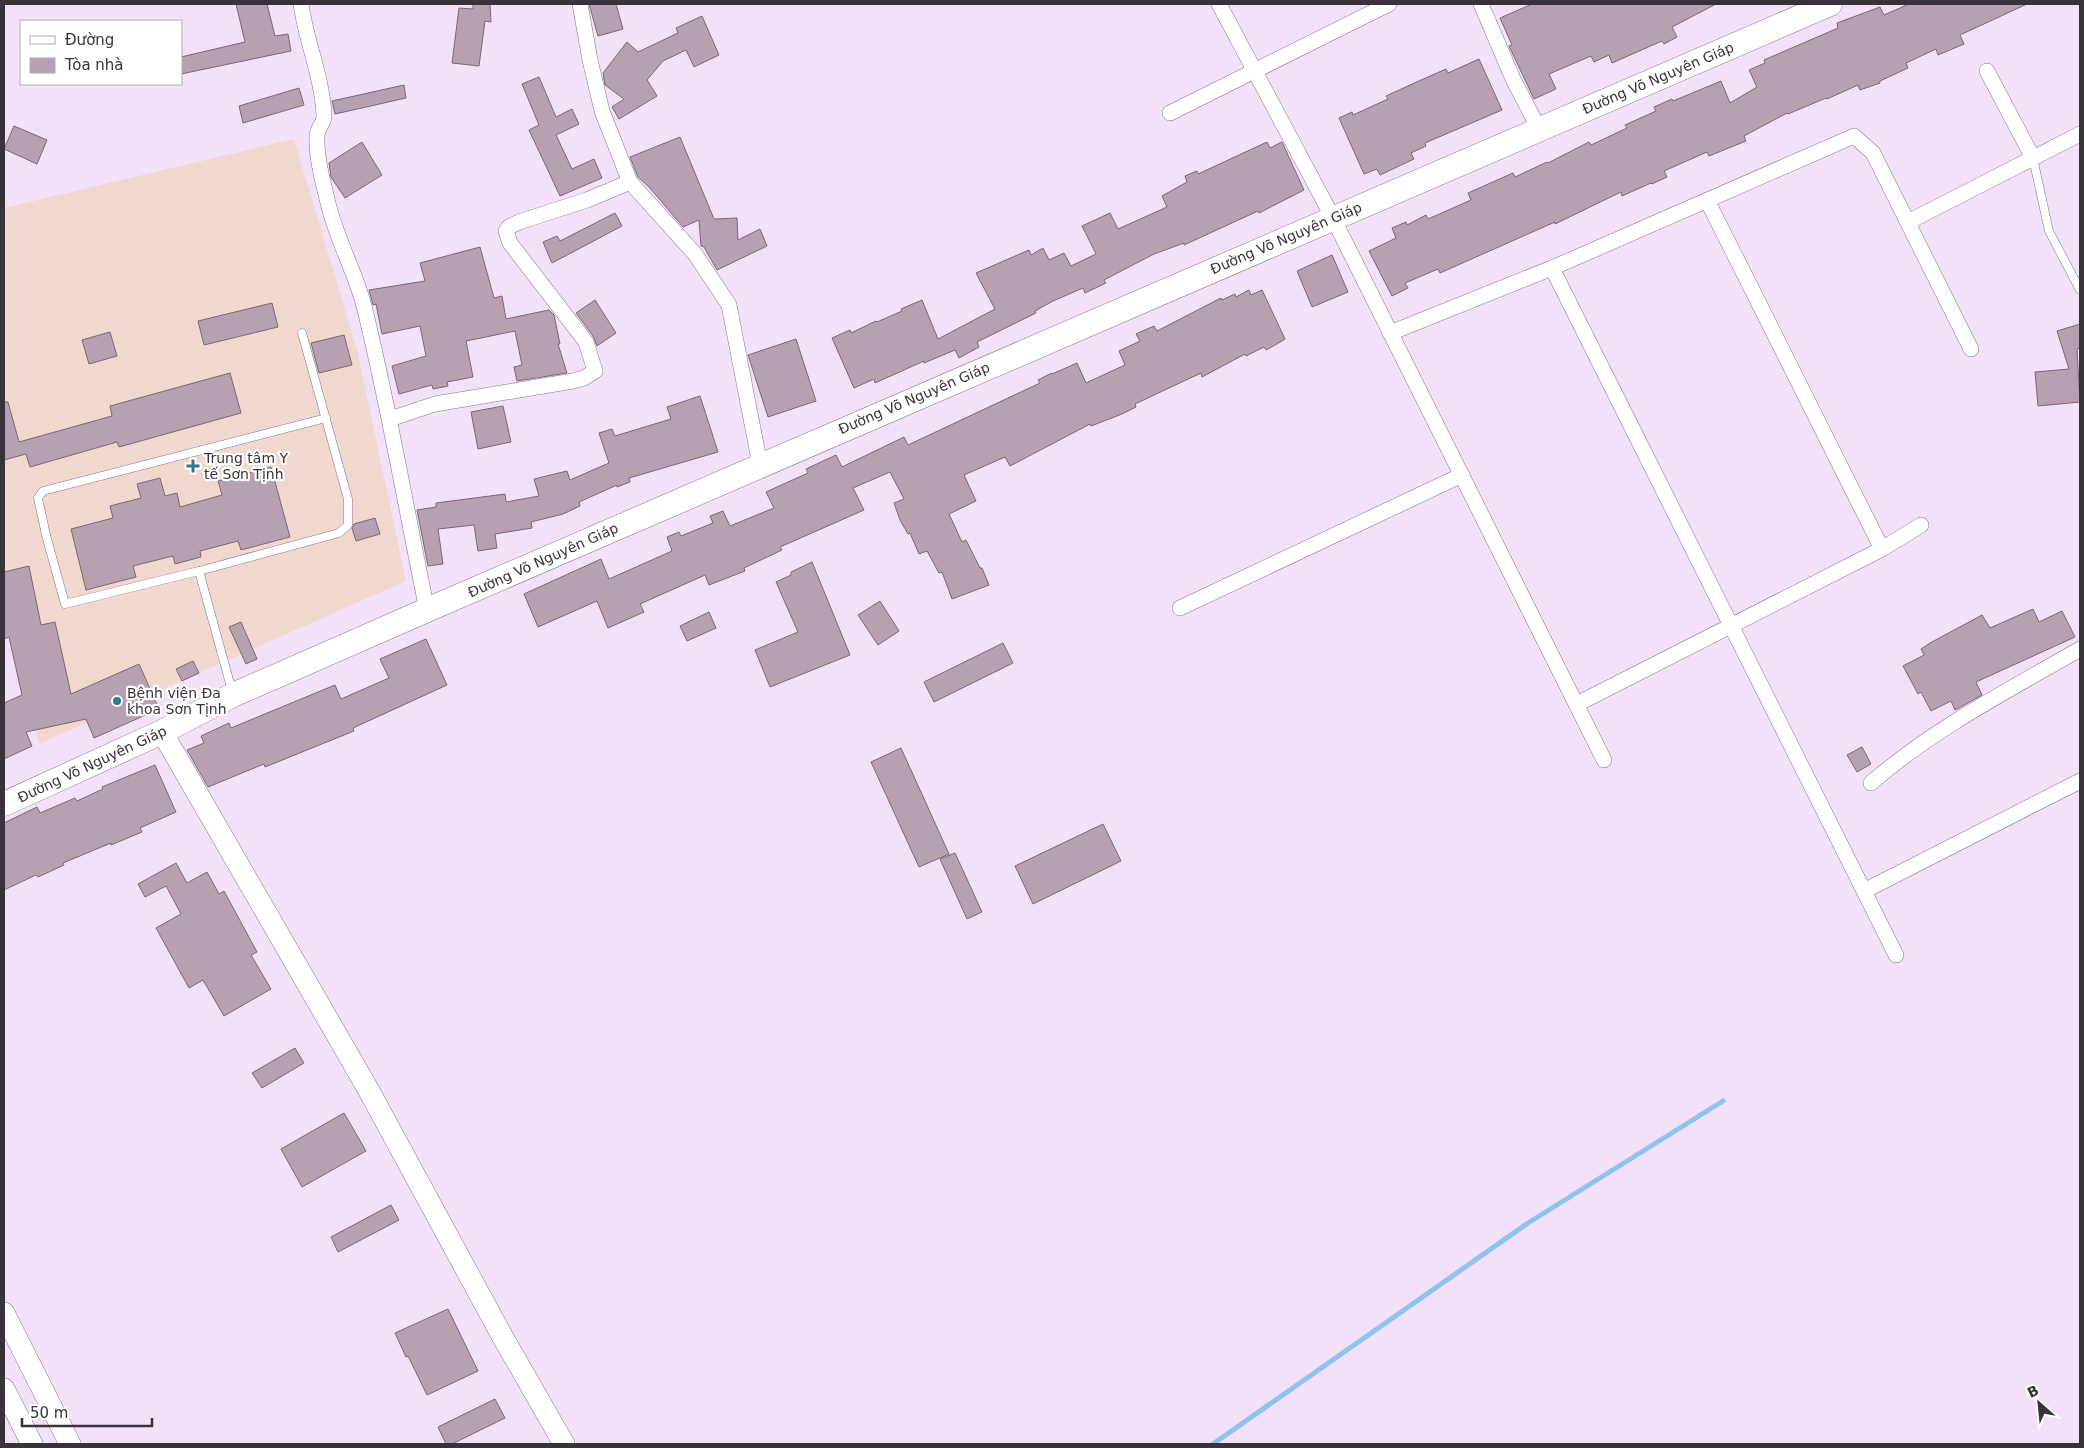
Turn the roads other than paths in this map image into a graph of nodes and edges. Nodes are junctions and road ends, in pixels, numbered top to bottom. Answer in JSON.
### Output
{"nodes":[{"id":1,"x":301,"y":4,"type":"edge"},
{"id":2,"x":580,"y":4,"type":"edge"},
{"id":3,"x":1219,"y":4,"type":"edge"},
{"id":4,"x":1390,"y":4,"type":"edge"},
{"id":5,"x":1481,"y":4,"type":"edge"},
{"id":6,"x":1830,"y":4,"type":"edge"},
{"id":7,"x":1255,"y":71,"type":"junction"},
{"id":8,"x":1987,"y":71,"type":"dead end"},
{"id":9,"x":1170,"y":114,"type":"dead end"},
{"id":10,"x":1539,"y":129,"type":"junction"},
{"id":11,"x":2080,"y":134,"type":"edge"},
{"id":12,"x":2033,"y":158,"type":"junction"},
{"id":13,"x":630,"y":182,"type":"junction"},
{"id":14,"x":1707,"y":200,"type":"junction"},
{"id":15,"x":1333,"y":218,"type":"junction"},
{"id":16,"x":1908,"y":222,"type":"junction"},
{"id":17,"x":1552,"y":268,"type":"junction"},
{"id":18,"x":2080,"y":290,"type":"edge"},
{"id":19,"x":302,"y":333,"type":"dead end"},
{"id":20,"x":1390,"y":333,"type":"junction"},
{"id":21,"x":1971,"y":349,"type":"dead end"},
{"id":22,"x":326,"y":418,"type":"junction"},
{"id":23,"x":390,"y":418,"type":"junction"},
{"id":24,"x":760,"y":465,"type":"junction"},
{"id":25,"x":1462,"y":475,"type":"junction"},
{"id":26,"x":1921,"y":526,"type":"dead end"},
{"id":27,"x":1882,"y":549,"type":"junction"},
{"id":28,"x":198,"y":571,"type":"junction"},
{"id":29,"x":1180,"y":608,"type":"dead end"},
{"id":30,"x":427,"y":610,"type":"junction"},
{"id":31,"x":1731,"y":626,"type":"junction"},
{"id":32,"x":2080,"y":650,"type":"edge"},
{"id":33,"x":234,"y":695,"type":"junction"},
{"id":34,"x":1577,"y":704,"type":"junction"},
{"id":35,"x":162,"y":732,"type":"junction"},
{"id":36,"x":1604,"y":760,"type":"dead end"},
{"id":37,"x":2080,"y":780,"type":"edge"},
{"id":38,"x":1871,"y":784,"type":"dead end"},
{"id":39,"x":4,"y":804,"type":"edge"},
{"id":40,"x":1864,"y":891,"type":"junction"},
{"id":41,"x":1896,"y":955,"type":"dead end"},
{"id":42,"x":4,"y":1313,"type":"edge"},
{"id":43,"x":4,"y":1389,"type":"edge"},
{"id":44,"x":32,"y":1444,"type":"edge"},
{"id":45,"x":70,"y":1444,"type":"edge"},
{"id":46,"x":564,"y":1444,"type":"edge"}],
"edges":[{"from":1,"to":23,"type":"street"},
{"from":2,"to":13,"type":"street"},
{"from":3,"to":7,"type":"street"},
{"from":4,"to":7,"type":"street"},
{"from":5,"to":10,"type":"street"},
{"from":6,"to":10,"type":"main road","name":"Đường Võ Nguyên Giáp"},
{"from":7,"to":9,"type":"street"},
{"from":7,"to":15,"type":"street"},
{"from":8,"to":12,"type":"street"},
{"from":10,"to":15,"type":"main road","name":"Đường Võ Nguyên Giáp"},
{"from":11,"to":12,"type":"street"},
{"from":12,"to":16,"type":"street"},
{"from":12,"to":18,"type":"lane"},
{"from":13,"to":23,"type":"street"},
{"from":13,"to":24,"type":"street"},
{"from":14,"to":16,"type":"street"},
{"from":14,"to":17,"type":"street"},
{"from":14,"to":27,"type":"street"},
{"from":15,"to":20,"type":"street"},
{"from":15,"to":24,"type":"main road","name":"Đường Võ Nguyên Giáp"},
{"from":16,"to":21,"type":"street"},
{"from":17,"to":20,"type":"street"},
{"from":17,"to":31,"type":"street"},
{"from":19,"to":22,"type":"lane"},
{"from":20,"to":25,"type":"street"},
{"from":22,"to":28,"type":"lane"},
{"from":22,"to":28,"type":"lane"},
{"from":23,"to":30,"type":"street"},
{"from":24,"to":30,"type":"main road","name":"Đường Võ Nguyên Giáp"},
{"from":25,"to":29,"type":"street"},
{"from":25,"to":34,"type":"street"},
{"from":26,"to":27,"type":"street"},
{"from":27,"to":31,"type":"street"},
{"from":28,"to":33,"type":"lane"},
{"from":30,"to":33,"type":"main road","name":"Đường Võ Nguyên Giáp"},
{"from":31,"to":34,"type":"street"},
{"from":31,"to":40,"type":"street"},
{"from":32,"to":38,"type":"street"},
{"from":33,"to":35,"type":"main road","name":"Đường Võ Nguyên Giáp"},
{"from":34,"to":36,"type":"street"},
{"from":35,"to":39,"type":"main road","name":"Đường Võ Nguyên Giáp"},
{"from":35,"to":46,"type":"street"},
{"from":37,"to":40,"type":"street"},
{"from":40,"to":41,"type":"street"},
{"from":42,"to":45,"type":"street"},
{"from":43,"to":44,"type":"street"}]}
